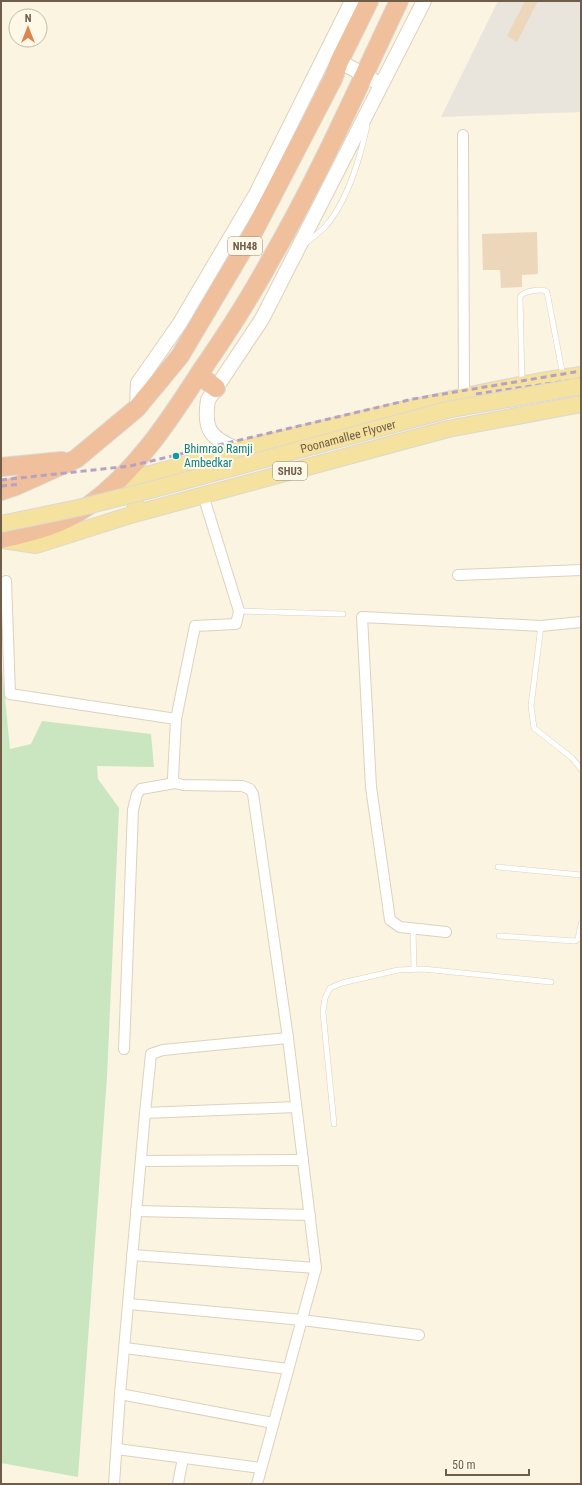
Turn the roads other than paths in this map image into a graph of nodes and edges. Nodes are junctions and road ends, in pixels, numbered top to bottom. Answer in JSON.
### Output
{"nodes":[{"id":1,"x":352,"y":1,"type":"edge"},
{"id":2,"x":369,"y":1,"type":"edge"},
{"id":3,"x":399,"y":1,"type":"edge"},
{"id":4,"x":424,"y":1,"type":"edge"},
{"id":5,"x":333,"y":58,"type":"junction"},
{"id":6,"x":364,"y":75,"type":"junction"},
{"id":7,"x":380,"y":84,"type":"junction"},
{"id":8,"x":463,"y":135,"type":"dead end"},
{"id":9,"x":199,"y":375,"type":"junction"},
{"id":10,"x":581,"y":375,"type":"edge"},
{"id":11,"x":563,"y":377,"type":"junction"},
{"id":12,"x":522,"y":384,"type":"junction"},
{"id":13,"x":581,"y":386,"type":"edge"},
{"id":14,"x":216,"y":388,"type":"junction"},
{"id":15,"x":464,"y":396,"type":"junction"},
{"id":16,"x":581,"y":404,"type":"edge"},
{"id":17,"x":239,"y":450,"type":"junction"},
{"id":18,"x":76,"y":459,"type":"junction"},
{"id":19,"x":1,"y":466,"type":"edge"},
{"id":20,"x":1,"y":491,"type":"edge"},
{"id":21,"x":203,"y":495,"type":"junction"},
{"id":22,"x":137,"y":513,"type":"junction"},
{"id":23,"x":1,"y":524,"type":"edge"},
{"id":24,"x":1,"y":539,"type":"edge"},
{"id":25,"x":581,"y":570,"type":"edge"},
{"id":26,"x":458,"y":575,"type":"dead end"},
{"id":27,"x":6,"y":581,"type":"dead end"},
{"id":28,"x":239,"y":611,"type":"junction"},
{"id":29,"x":342,"y":614,"type":"dead end"},
{"id":30,"x":581,"y":622,"type":"edge"},
{"id":31,"x":541,"y":626,"type":"junction"},
{"id":32,"x":176,"y":719,"type":"junction"},
{"id":33,"x":581,"y":769,"type":"edge"},
{"id":34,"x":175,"y":783,"type":"junction"},
{"id":35,"x":498,"y":867,"type":"dead end"},
{"id":36,"x":581,"y":875,"type":"edge"},
{"id":37,"x":581,"y":924,"type":"edge"},
{"id":38,"x":413,"y":929,"type":"junction"},
{"id":39,"x":446,"y":932,"type":"dead end"},
{"id":40,"x":499,"y":936,"type":"dead end"},
{"id":41,"x":414,"y":969,"type":"junction"},
{"id":42,"x":551,"y":982,"type":"dead end"},
{"id":43,"x":288,"y":1038,"type":"junction"},
{"id":44,"x":124,"y":1049,"type":"dead end"},
{"id":45,"x":296,"y":1107,"type":"junction"},
{"id":46,"x":145,"y":1113,"type":"junction"},
{"id":47,"x":334,"y":1124,"type":"dead end"},
{"id":48,"x":303,"y":1160,"type":"junction"},
{"id":49,"x":141,"y":1161,"type":"junction"},
{"id":50,"x":136,"y":1211,"type":"junction"},
{"id":51,"x":310,"y":1215,"type":"junction"},
{"id":52,"x":132,"y":1255,"type":"junction"},
{"id":53,"x":316,"y":1268,"type":"junction"},
{"id":54,"x":129,"y":1304,"type":"junction"},
{"id":55,"x":302,"y":1320,"type":"junction"},
{"id":56,"x":419,"y":1335,"type":"dead end"},
{"id":57,"x":125,"y":1348,"type":"junction"},
{"id":58,"x":288,"y":1369,"type":"junction"},
{"id":59,"x":120,"y":1394,"type":"junction"},
{"id":60,"x":273,"y":1423,"type":"junction"},
{"id":61,"x":116,"y":1449,"type":"junction"},
{"id":62,"x":183,"y":1458,"type":"junction"},
{"id":63,"x":261,"y":1468,"type":"junction"},
{"id":64,"x":114,"y":1484,"type":"edge"},
{"id":65,"x":178,"y":1484,"type":"edge"},
{"id":66,"x":257,"y":1484,"type":"edge"}],
"edges":[{"from":1,"to":5,"type":"street"},
{"from":2,"to":5,"type":"highway","number":"NH48"},
{"from":3,"to":6,"type":"highway","number":"NH48"},
{"from":4,"to":7,"type":"street"},
{"from":5,"to":6,"type":"street"},
{"from":5,"to":18,"type":"highway","number":"NH48"},
{"from":6,"to":7,"type":"street"},
{"from":6,"to":9,"type":"highway","number":"NH48"},
{"from":7,"to":14,"type":"street"},
{"from":8,"to":15,"type":"street"},
{"from":9,"to":14,"type":"highway"},
{"from":9,"to":24,"type":"highway","number":"NH48"},
{"from":10,"to":11,"type":"main road"},
{"from":11,"to":12,"type":"main road"},
{"from":11,"to":12,"type":"lane"},
{"from":12,"to":15,"type":"main road"},
{"from":13,"to":23,"type":"main road","name":"Poonamallee Flyover","number":"SHU3","bridge":true},
{"from":14,"to":17,"type":"street"},
{"from":15,"to":17,"type":"main road"},
{"from":16,"to":21,"type":"main road","number":"SHU3"},
{"from":17,"to":22,"type":"main road"},
{"from":18,"to":19,"type":"highway"},
{"from":18,"to":20,"type":"highway","number":"NH48"},
{"from":21,"to":22,"type":"main road","number":"SHU3"},
{"from":21,"to":28,"type":"street"},
{"from":22,"to":24,"type":"main road","number":"SHU3"},
{"from":25,"to":26,"type":"street"},
{"from":27,"to":32,"type":"street"},
{"from":28,"to":29,"type":"lane"},
{"from":28,"to":32,"type":"street"},
{"from":30,"to":31,"type":"street"},
{"from":31,"to":33,"type":"lane"},
{"from":31,"to":38,"type":"street"},
{"from":32,"to":34,"type":"street"},
{"from":34,"to":43,"type":"street"},
{"from":34,"to":44,"type":"street"},
{"from":35,"to":36,"type":"lane"},
{"from":37,"to":40,"type":"lane"},
{"from":38,"to":39,"type":"street"},
{"from":38,"to":41,"type":"lane"},
{"from":41,"to":42,"type":"lane"},
{"from":41,"to":47,"type":"lane"},
{"from":43,"to":45,"type":"street"},
{"from":43,"to":46,"type":"street"},
{"from":45,"to":46,"type":"street"},
{"from":45,"to":48,"type":"street"},
{"from":46,"to":49,"type":"street"},
{"from":48,"to":49,"type":"street"},
{"from":48,"to":51,"type":"street"},
{"from":49,"to":50,"type":"street"},
{"from":50,"to":51,"type":"street"},
{"from":50,"to":52,"type":"street"},
{"from":51,"to":53,"type":"street"},
{"from":52,"to":53,"type":"street"},
{"from":52,"to":54,"type":"street"},
{"from":53,"to":55,"type":"street"},
{"from":54,"to":55,"type":"street"},
{"from":54,"to":57,"type":"street"},
{"from":55,"to":56,"type":"street"},
{"from":55,"to":58,"type":"street"},
{"from":57,"to":58,"type":"street"},
{"from":57,"to":59,"type":"street"},
{"from":58,"to":60,"type":"street"},
{"from":59,"to":60,"type":"street"},
{"from":59,"to":61,"type":"street"},
{"from":60,"to":63,"type":"street"},
{"from":61,"to":62,"type":"street"},
{"from":61,"to":64,"type":"street"},
{"from":62,"to":63,"type":"street"},
{"from":62,"to":65,"type":"street"},
{"from":63,"to":66,"type":"street"}]}
